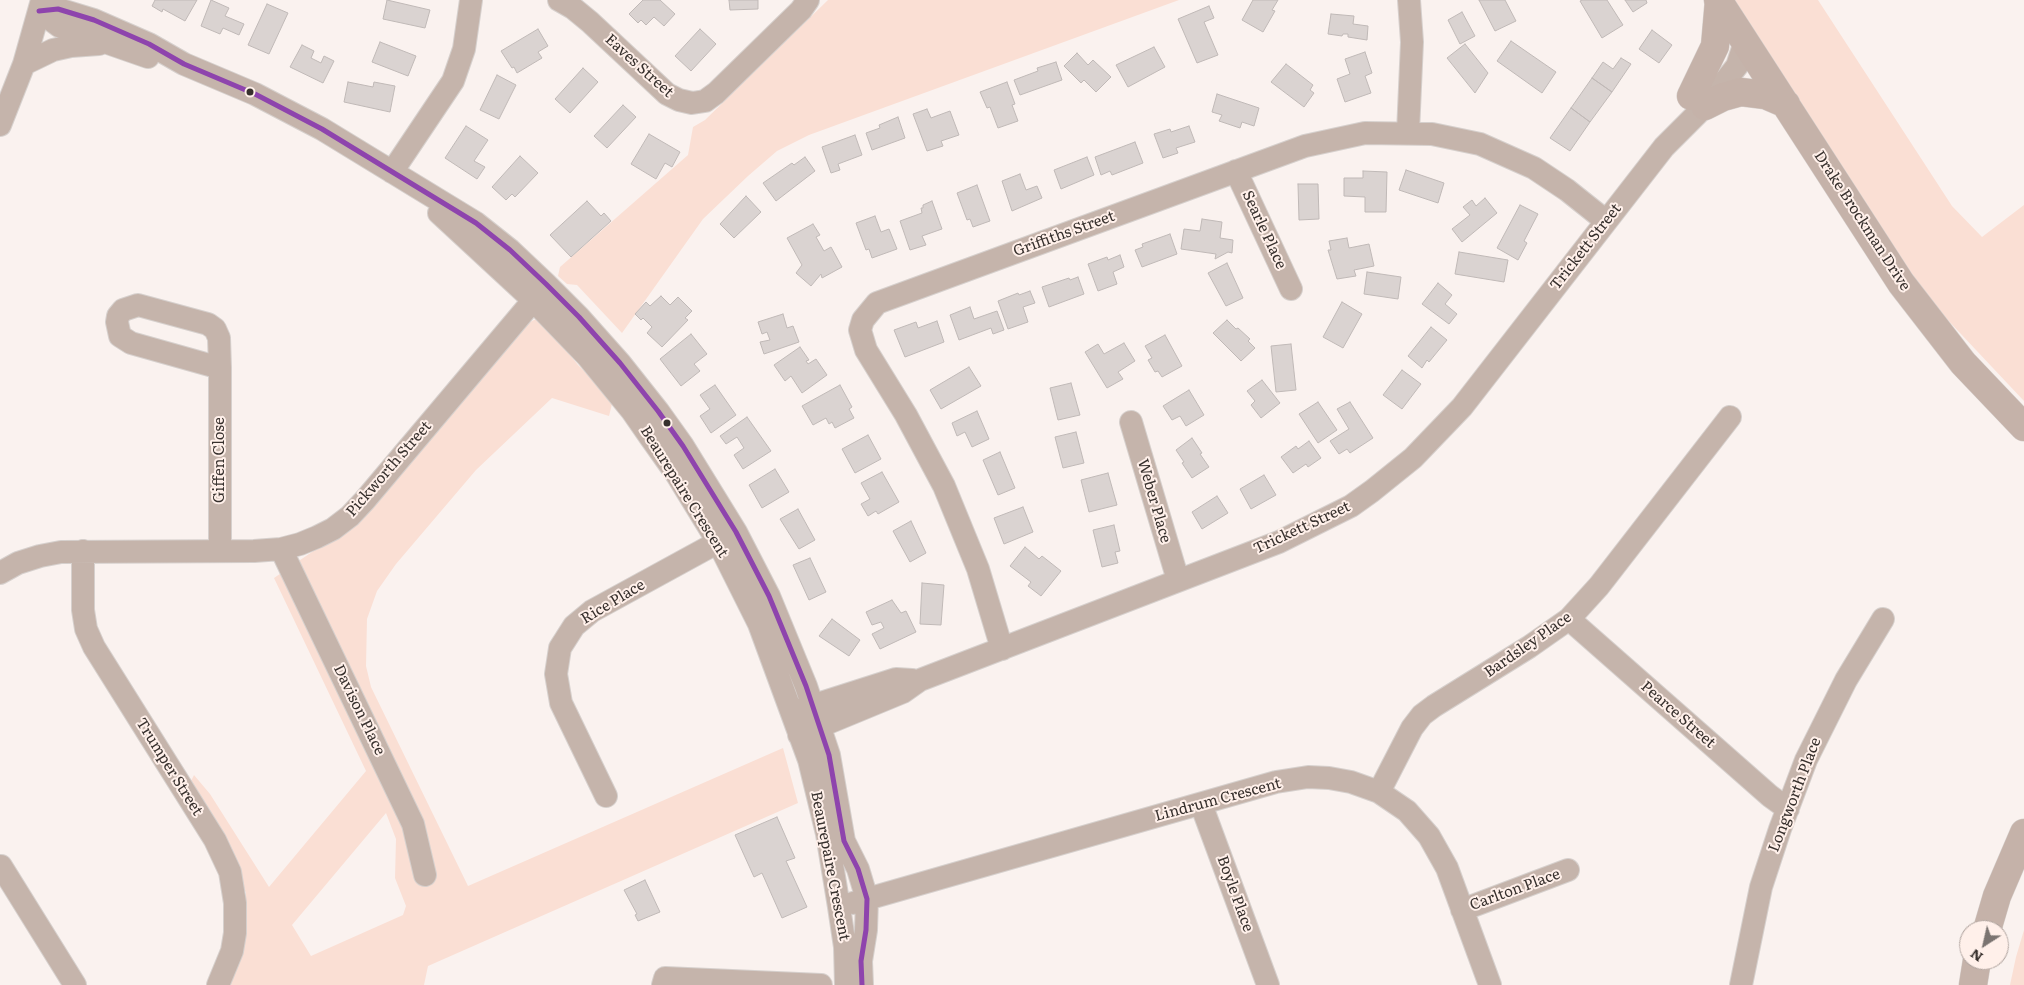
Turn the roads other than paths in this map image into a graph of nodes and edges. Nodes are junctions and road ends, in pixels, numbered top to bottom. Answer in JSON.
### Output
{"nodes":[{"id":1,"x":74,"y":0,"type":"edge"},
{"id":2,"x":471,"y":0,"type":"edge"},
{"id":3,"x":559,"y":0,"type":"edge"},
{"id":4,"x":808,"y":0,"type":"edge"},
{"id":5,"x":1409,"y":0,"type":"edge"},
{"id":6,"x":1719,"y":0,"type":"edge"},
{"id":7,"x":40,"y":5,"type":"edge"},
{"id":8,"x":94,"y":20,"type":"junction"},
{"id":9,"x":1745,"y":42,"type":"junction"},
{"id":10,"x":106,"y":44,"type":"junction"},
{"id":11,"x":24,"y":64,"type":"junction"},
{"id":12,"x":184,"y":64,"type":"junction"},
{"id":13,"x":1698,"y":101,"type":"junction"},
{"id":14,"x":1786,"y":104,"type":"junction"},
{"id":15,"x":0,"y":125,"type":"edge"},
{"id":16,"x":1408,"y":132,"type":"junction"},
{"id":17,"x":1236,"y":171,"type":"junction"},
{"id":18,"x":392,"y":172,"type":"junction"},
{"id":19,"x":1606,"y":221,"type":"junction"},
{"id":20,"x":1291,"y":289,"type":"dead end"},
{"id":21,"x":540,"y":292,"type":"junction"},
{"id":22,"x":220,"y":368,"type":"dead end"},
{"id":23,"x":1730,"y":417,"type":"dead end"},
{"id":24,"x":1131,"y":422,"type":"dead end"},
{"id":25,"x":2024,"y":427,"type":"edge"},
{"id":26,"x":727,"y":537,"type":"junction"},
{"id":27,"x":281,"y":549,"type":"junction"},
{"id":28,"x":83,"y":551,"type":"junction"},
{"id":29,"x":220,"y":551,"type":"junction"},
{"id":30,"x":0,"y":573,"type":"edge"},
{"id":31,"x":1178,"y":580,"type":"junction"},
{"id":32,"x":1569,"y":619,"type":"junction"},
{"id":33,"x":1883,"y":619,"type":"dead end"},
{"id":34,"x":1002,"y":648,"type":"junction"},
{"id":35,"x":920,"y":680,"type":"junction"},
{"id":36,"x":802,"y":709,"type":"junction"},
{"id":37,"x":820,"y":728,"type":"junction"},
{"id":38,"x":799,"y":735,"type":"junction"},
{"id":39,"x":1379,"y":792,"type":"junction"},
{"id":40,"x":606,"y":796,"type":"dead end"},
{"id":41,"x":1201,"y":804,"type":"junction"},
{"id":42,"x":1788,"y":809,"type":"junction"},
{"id":43,"x":2024,"y":833,"type":"edge"},
{"id":44,"x":1,"y":866,"type":"edge"},
{"id":45,"x":1568,"y":870,"type":"dead end"},
{"id":46,"x":425,"y":875,"type":"dead end"},
{"id":47,"x":867,"y":899,"type":"junction"},
{"id":48,"x":840,"y":907,"type":"junction"},
{"id":49,"x":1462,"y":910,"type":"junction"},
{"id":50,"x":1990,"y":920,"type":"edge"},
{"id":51,"x":1975,"y":970,"type":"edge"},
{"id":52,"x":75,"y":985,"type":"edge"},
{"id":53,"x":218,"y":985,"type":"edge"},
{"id":54,"x":663,"y":985,"type":"edge"},
{"id":55,"x":821,"y":985,"type":"edge"},
{"id":56,"x":846,"y":985,"type":"edge"},
{"id":57,"x":862,"y":985,"type":"edge"},
{"id":58,"x":1268,"y":985,"type":"edge"},
{"id":59,"x":1490,"y":985,"type":"edge"},
{"id":60,"x":1741,"y":985,"type":"edge"},
{"id":61,"x":1972,"y":985,"type":"edge"}],
"edges":[{"from":1,"to":8,"type":"street"},
{"from":2,"to":18,"type":"street"},
{"from":3,"to":4,"type":"street","name":"Eaves Street"},
{"from":5,"to":16,"type":"street"},
{"from":6,"to":9,"type":"main road","name":"Drake Brockman Drive"},
{"from":6,"to":13,"type":"main road"},
{"from":7,"to":8,"type":"street","name":"Beaurepaire Crescent"},
{"from":7,"to":10,"type":"street","name":"Beaurepaire Crescent"},
{"from":7,"to":11,"type":"street"},
{"from":8,"to":12,"type":"street","name":"Beaurepaire Crescent"},
{"from":9,"to":13,"type":"street","name":"Trickett Street"},
{"from":9,"to":14,"type":"main road","name":"Drake Brockman Drive"},
{"from":10,"to":11,"type":"street"},
{"from":10,"to":12,"type":"street","name":"Beaurepaire Crescent"},
{"from":11,"to":15,"type":"street"},
{"from":12,"to":18,"type":"street","name":"Beaurepaire Crescent"},
{"from":13,"to":14,"type":"main road"},
{"from":13,"to":19,"type":"street","name":"Trickett Street"},
{"from":14,"to":25,"type":"main road","name":"Drake Brockman Drive"},
{"from":16,"to":17,"type":"street","name":"Griffiths Street"},
{"from":16,"to":19,"type":"street","name":"Griffiths Street"},
{"from":17,"to":20,"type":"street","name":"Searle Place"},
{"from":17,"to":34,"type":"street","name":"Griffiths Street"},
{"from":18,"to":21,"type":"street","name":"Beaurepaire Crescent"},
{"from":19,"to":31,"type":"street","name":"Trickett Street"},
{"from":21,"to":26,"type":"street","name":"Beaurepaire Crescent"},
{"from":21,"to":27,"type":"street","name":"Pickworth Street"},
{"from":22,"to":29,"type":"street","name":"Giffen Close"},
{"from":23,"to":32,"type":"street","name":"Bardsley Place"},
{"from":24,"to":31,"type":"street","name":"Weber Place"},
{"from":26,"to":36,"type":"street","name":"Beaurepaire Crescent"},
{"from":26,"to":40,"type":"street","name":"Rice Place"},
{"from":27,"to":29,"type":"street","name":"Pickworth Street"},
{"from":27,"to":46,"type":"street","name":"Davison Place"},
{"from":28,"to":29,"type":"street","name":"Pickworth Street"},
{"from":28,"to":30,"type":"street","name":"Pickworth Street"},
{"from":28,"to":53,"type":"street","name":"Trumper Street"},
{"from":31,"to":34,"type":"street","name":"Trickett Street"},
{"from":32,"to":39,"type":"street","name":"Bardsley Place"},
{"from":32,"to":42,"type":"street","name":"Pearce Street"},
{"from":33,"to":42,"type":"street","name":"Longworth Place"},
{"from":34,"to":35,"type":"street","name":"Trickett Street"},
{"from":35,"to":36,"type":"street","name":"Trickett Street"},
{"from":35,"to":37,"type":"street","name":"Trickett Street"},
{"from":36,"to":37,"type":"street","name":"Beaurepaire Crescent"},
{"from":36,"to":38,"type":"street","name":"Beaurepaire Crescent"},
{"from":37,"to":38,"type":"street","name":"Trickett Street"},
{"from":37,"to":47,"type":"street","name":"Beaurepaire Crescent"},
{"from":38,"to":48,"type":"street","name":"Beaurepaire Crescent"},
{"from":39,"to":41,"type":"street","name":"Lindrum Crescent"},
{"from":39,"to":49,"type":"street","name":"Lindrum Crescent"},
{"from":41,"to":47,"type":"street","name":"Lindrum Crescent"},
{"from":41,"to":58,"type":"street","name":"Boyle Place"},
{"from":42,"to":60,"type":"street","name":"Longworth Place"},
{"from":43,"to":50,"type":"main road"},
{"from":44,"to":52,"type":"street"},
{"from":45,"to":49,"type":"street","name":"Carlton Place"},
{"from":47,"to":48,"type":"street","name":"Lindrum Crescent"},
{"from":47,"to":57,"type":"street","name":"Beaurepaire Crescent"},
{"from":48,"to":56,"type":"street","name":"Beaurepaire Crescent"},
{"from":49,"to":59,"type":"street","name":"Lindrum Crescent"},
{"from":51,"to":61,"type":"main road"},
{"from":54,"to":55,"type":"street"}]}
